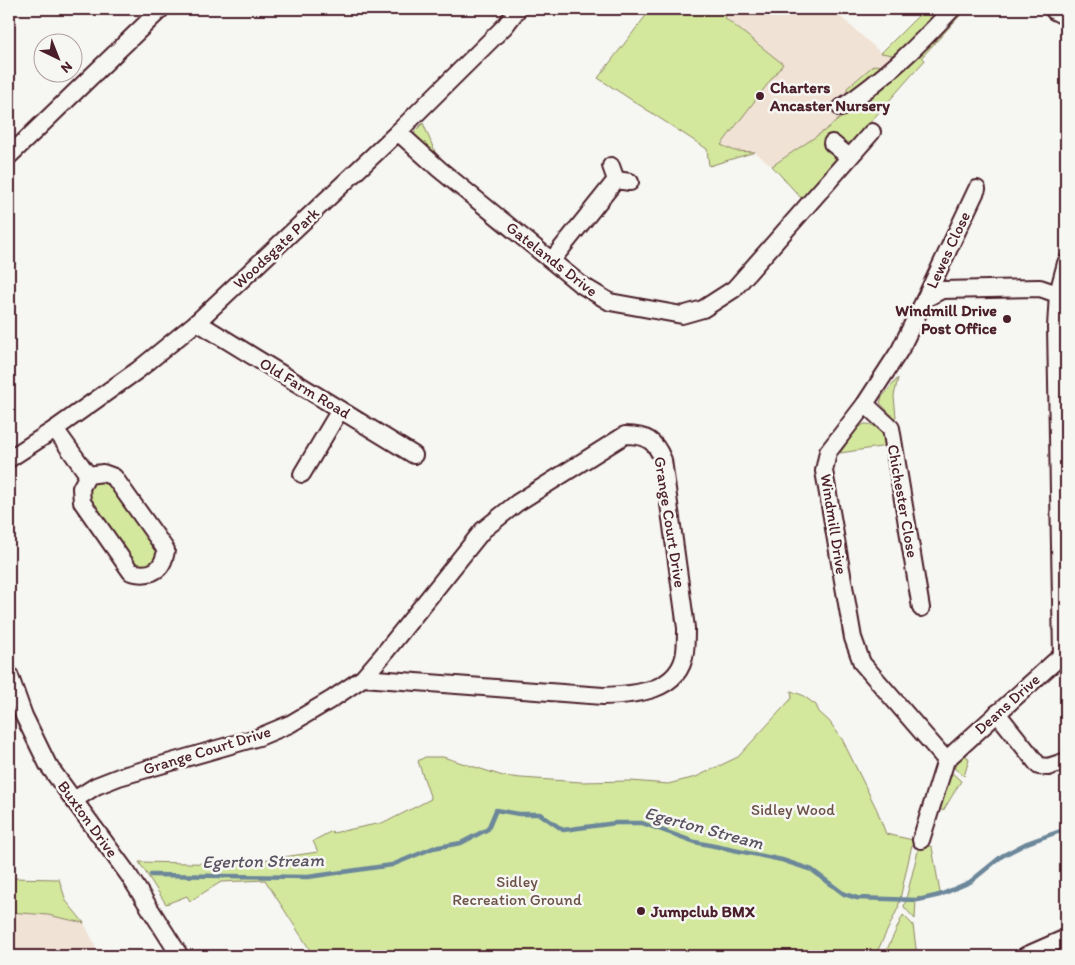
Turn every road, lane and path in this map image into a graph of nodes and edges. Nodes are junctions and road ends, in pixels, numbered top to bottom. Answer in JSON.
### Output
{"nodes":[{"id":1,"x":161,"y":9,"type":"edge"},
{"id":2,"x":518,"y":9,"type":"edge"},
{"id":3,"x":952,"y":9,"type":"edge"},
{"id":4,"x":1056,"y":9,"type":"edge"},
{"id":5,"x":1066,"y":14,"type":"edge"},
{"id":6,"x":841,"y":108,"type":"dead end"},
{"id":7,"x":398,"y":132,"type":"junction"},
{"id":8,"x":872,"y":132,"type":"dead end"},
{"id":9,"x":832,"y":143,"type":"dead end"},
{"id":10,"x":9,"y":156,"type":"edge"},
{"id":11,"x":849,"y":158,"type":"junction"},
{"id":12,"x":619,"y":176,"type":"dead end"},
{"id":13,"x":970,"y":195,"type":"dead end"},
{"id":14,"x":552,"y":260,"type":"junction"},
{"id":15,"x":1066,"y":263,"type":"edge"},
{"id":16,"x":1062,"y":295,"type":"edge"},
{"id":17,"x":925,"y":299,"type":"junction"},
{"id":18,"x":197,"y":322,"type":"junction"},
{"id":19,"x":865,"y":404,"type":"junction"},
{"id":20,"x":340,"y":410,"type":"junction"},
{"id":21,"x":55,"y":429,"type":"junction"},
{"id":22,"x":414,"y":455,"type":"dead end"},
{"id":23,"x":9,"y":459,"type":"edge"},
{"id":24,"x":1062,"y":470,"type":"edge"},
{"id":25,"x":88,"y":474,"type":"junction"},
{"id":26,"x":302,"y":474,"type":"dead end"},
{"id":27,"x":1066,"y":520,"type":"edge"},
{"id":28,"x":1058,"y":534,"type":"junction"},
{"id":29,"x":922,"y":611,"type":"dead end"},
{"id":30,"x":9,"y":674,"type":"edge"},
{"id":31,"x":363,"y":678,"type":"junction"},
{"id":32,"x":997,"y":713,"type":"junction"},
{"id":33,"x":946,"y":760,"type":"junction"},
{"id":34,"x":1066,"y":761,"type":"edge"},
{"id":35,"x":74,"y":800,"type":"junction"},
{"id":36,"x":921,"y":840,"type":"dead end"},
{"id":37,"x":1066,"y":938,"type":"edge"},
{"id":38,"x":180,"y":956,"type":"edge"},
{"id":39,"x":1025,"y":956,"type":"edge"}],
"edges":[{"from":1,"to":10,"type":"street"},
{"from":2,"to":7,"type":"street","name":"Woodsgate Park"},
{"from":3,"to":6,"type":"street"},
{"from":4,"to":5,"type":"street"},
{"from":7,"to":14,"type":"street","name":"Gatelands Drive"},
{"from":7,"to":18,"type":"street","name":"Woodsgate Park"},
{"from":8,"to":11,"type":"street","name":"Gatelands Drive"},
{"from":9,"to":11,"type":"street"},
{"from":11,"to":14,"type":"street","name":"Gatelands Drive"},
{"from":12,"to":14,"type":"street"},
{"from":13,"to":17,"type":"street","name":"Lewes Close"},
{"from":15,"to":16,"type":"street","name":"Deans Drive"},
{"from":16,"to":17,"type":"street"},
{"from":16,"to":24,"type":"street","name":"Deans Drive"},
{"from":17,"to":19,"type":"street","name":"Windmill Drive"},
{"from":18,"to":20,"type":"street","name":"Old Farm Road"},
{"from":18,"to":21,"type":"street","name":"Woodsgate Park"},
{"from":19,"to":29,"type":"street","name":"Chichester Close"},
{"from":19,"to":33,"type":"street","name":"Windmill Drive"},
{"from":20,"to":22,"type":"street","name":"Old Farm Road"},
{"from":20,"to":26,"type":"street"},
{"from":21,"to":23,"type":"street","name":"Woodsgate Park"},
{"from":21,"to":25,"type":"street"},
{"from":24,"to":28,"type":"street","name":"Deans Drive"},
{"from":25,"to":25,"type":"street"},
{"from":27,"to":28,"type":"street"},
{"from":28,"to":32,"type":"street","name":"Deans Drive"},
{"from":30,"to":35,"type":"street","name":"Buxton Drive"},
{"from":31,"to":31,"type":"street","name":"Grange Court Drive"},
{"from":31,"to":35,"type":"street","name":"Grange Court Drive"},
{"from":32,"to":33,"type":"street","name":"Deans Drive"},
{"from":32,"to":34,"type":"street"},
{"from":33,"to":36,"type":"street","name":"Deans Drive"},
{"from":35,"to":38,"type":"street","name":"Buxton Drive"},
{"from":37,"to":39,"type":"street"}]}
